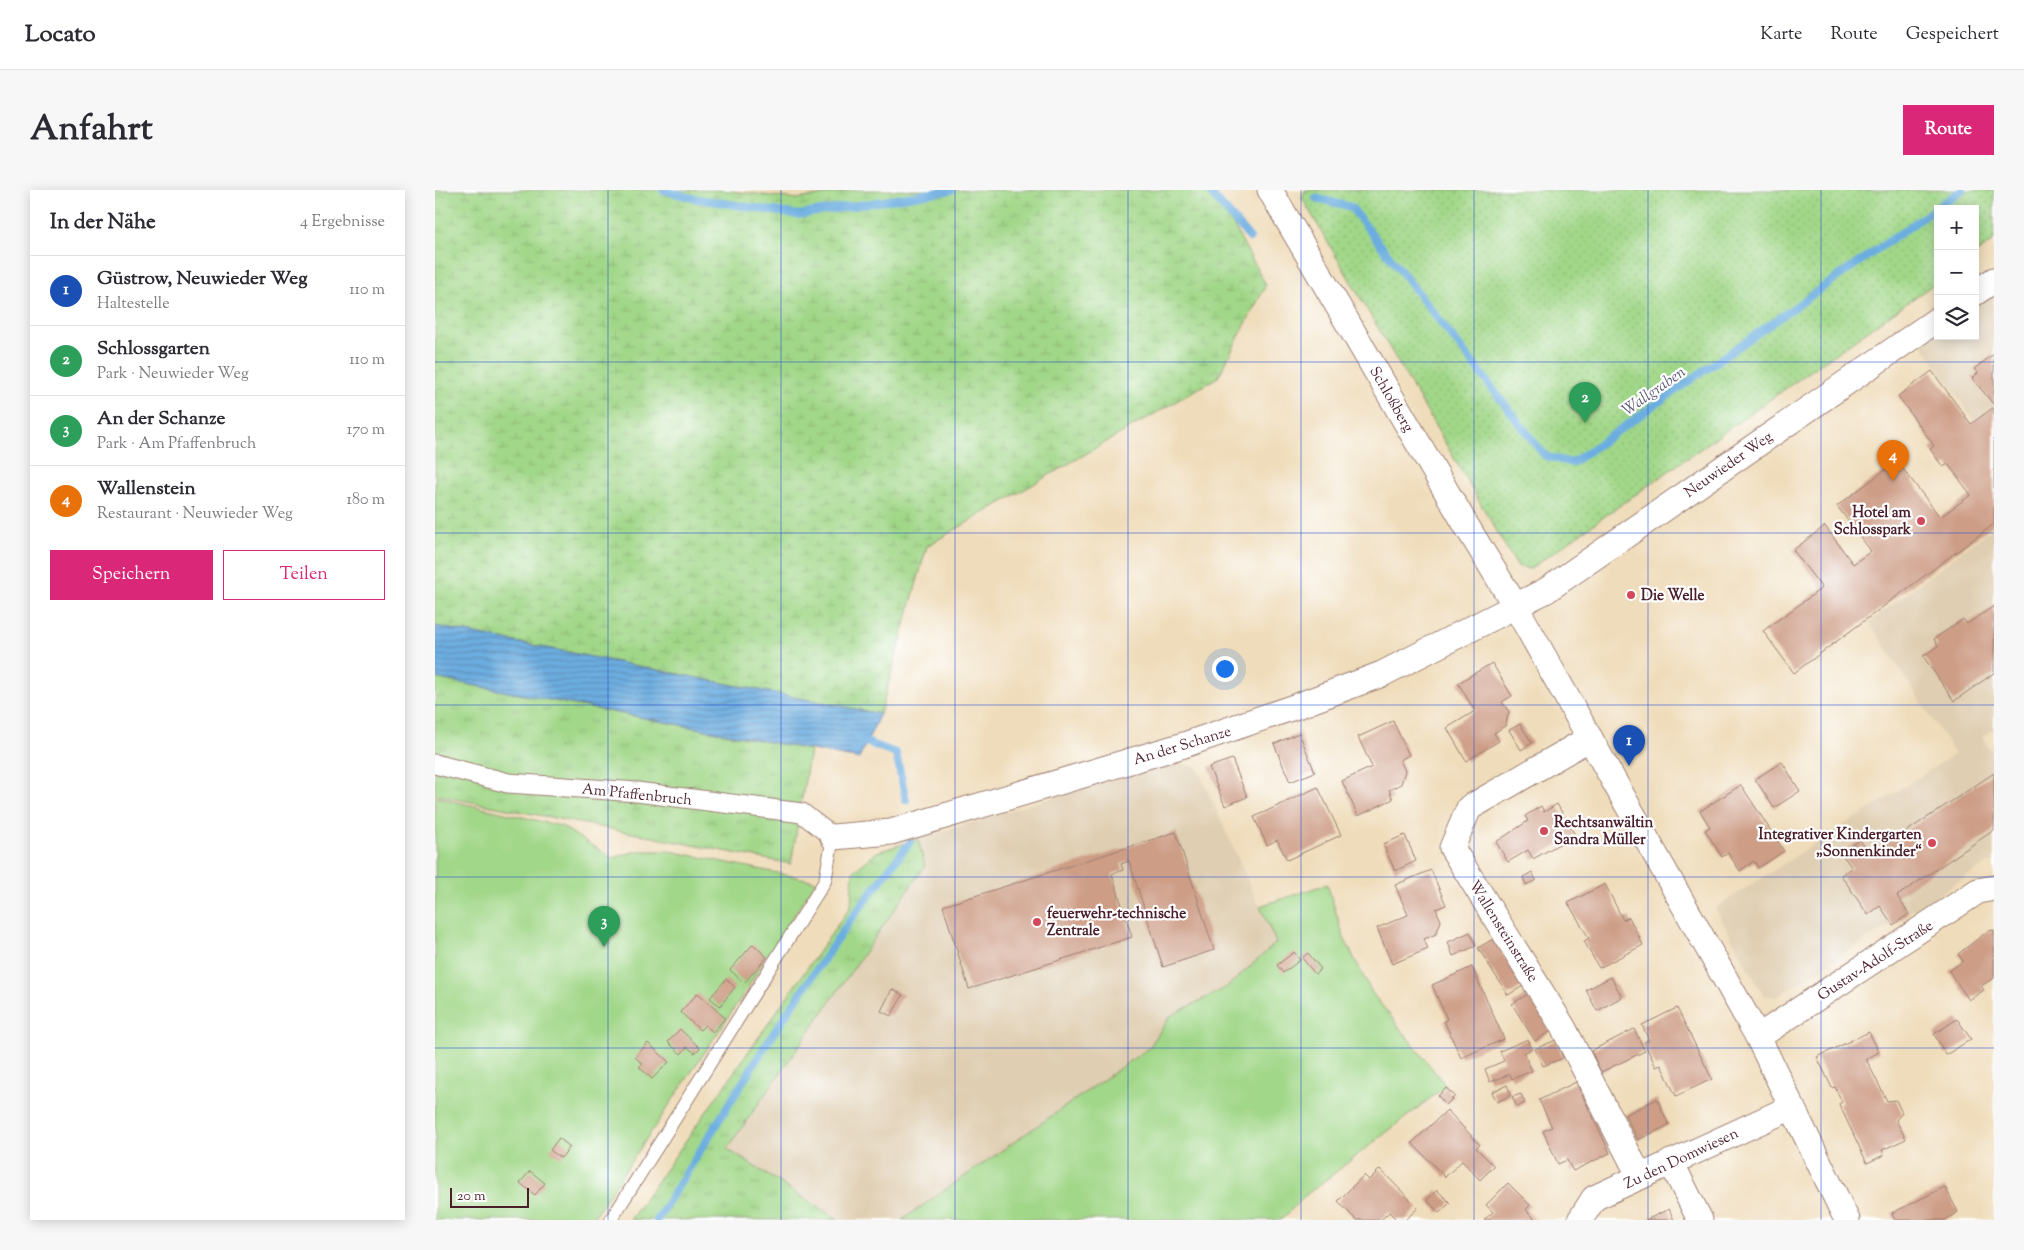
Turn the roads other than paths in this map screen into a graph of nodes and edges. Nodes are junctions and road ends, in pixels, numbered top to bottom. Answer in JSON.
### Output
{"nodes":[{"id":1,"x":1270,"y":190,"type":"edge"},
{"id":2,"x":1994,"y":280,"type":"edge"},
{"id":3,"x":1979,"y":289,"type":"edge"},
{"id":4,"x":1934,"y":322,"type":"edge"},
{"id":5,"x":1516,"y":607,"type":"junction"},
{"id":6,"x":1590,"y":738,"type":"junction"},
{"id":7,"x":435,"y":764,"type":"edge"},
{"id":8,"x":833,"y":837,"type":"junction"},
{"id":9,"x":1994,"y":888,"type":"edge"},
{"id":10,"x":1758,"y":1036,"type":"junction"},
{"id":11,"x":1792,"y":1107,"type":"junction"},
{"id":12,"x":1671,"y":1162,"type":"junction"},
{"id":13,"x":1640,"y":1177,"type":"junction"},
{"id":14,"x":611,"y":1220,"type":"edge"},
{"id":15,"x":1580,"y":1220,"type":"edge"},
{"id":16,"x":1699,"y":1220,"type":"edge"},
{"id":17,"x":1847,"y":1220,"type":"edge"}],
"edges":[{"from":1,"to":5,"type":"street","name":"Schloßberg"},
{"from":2,"to":3,"type":"street"},
{"from":4,"to":5,"type":"street","name":"Neuwieder Weg"},
{"from":5,"to":6,"type":"street"},
{"from":5,"to":8,"type":"street","name":"An der Schanze"},
{"from":6,"to":10,"type":"street"},
{"from":6,"to":13,"type":"street","name":"Wallensteinstraße"},
{"from":7,"to":8,"type":"street","name":"Am Pfaffenbruch"},
{"from":8,"to":14,"type":"lane"},
{"from":9,"to":10,"type":"street","name":"Gustav-Adolf-Straße"},
{"from":10,"to":11,"type":"street"},
{"from":11,"to":12,"type":"street","name":"Zu den Domwiesen"},
{"from":11,"to":17,"type":"street"},
{"from":12,"to":13,"type":"street","name":"Zu den Domwiesen"},
{"from":12,"to":16,"type":"street"},
{"from":13,"to":15,"type":"street","name":"Zu den Domwiesen"}]}
